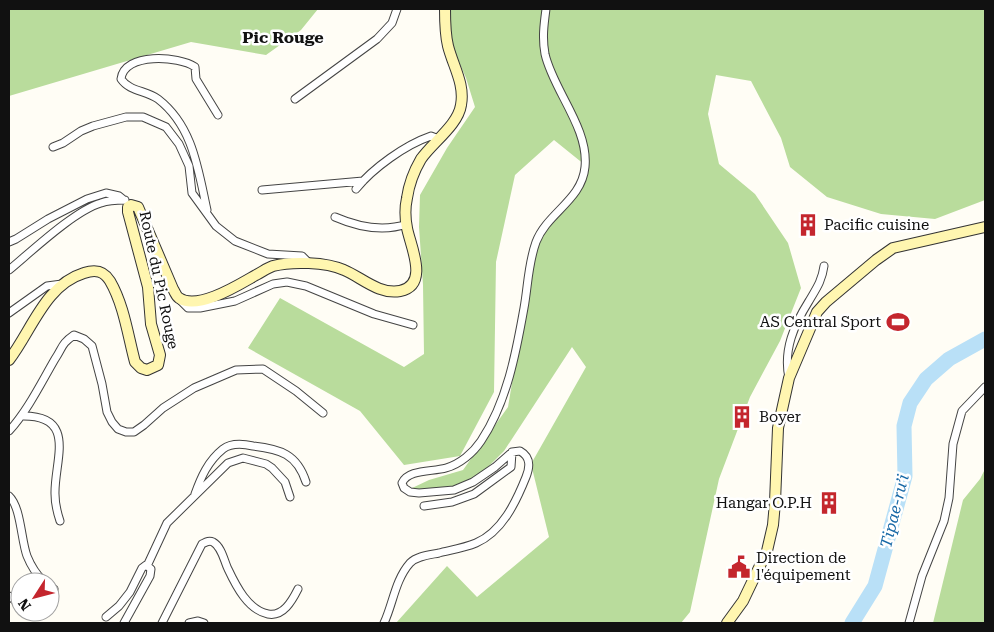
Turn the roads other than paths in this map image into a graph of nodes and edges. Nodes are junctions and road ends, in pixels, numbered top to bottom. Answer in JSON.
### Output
{"nodes":[{"id":1,"x":397,"y":9,"type":"edge"},
{"id":2,"x":445,"y":9,"type":"edge"},
{"id":3,"x":546,"y":9,"type":"edge"},
{"id":4,"x":296,"y":99,"type":"dead end"},
{"id":5,"x":218,"y":115,"type":"dead end"},
{"id":6,"x":439,"y":139,"type":"junction"},
{"id":7,"x":53,"y":147,"type":"dead end"},
{"id":8,"x":363,"y":181,"type":"junction"},
{"id":9,"x":356,"y":189,"type":"dead end"},
{"id":10,"x":262,"y":190,"type":"dead end"},
{"id":11,"x":128,"y":202,"type":"junction"},
{"id":12,"x":208,"y":213,"type":"junction"},
{"id":13,"x":335,"y":217,"type":"dead end"},
{"id":14,"x":407,"y":224,"type":"junction"},
{"id":15,"x":985,"y":227,"type":"edge"},
{"id":16,"x":9,"y":242,"type":"edge"},
{"id":17,"x":308,"y":262,"type":"junction"},
{"id":18,"x":824,"y":266,"type":"dead end"},
{"id":19,"x":9,"y":270,"type":"edge"},
{"id":20,"x":62,"y":284,"type":"junction"},
{"id":21,"x":178,"y":298,"type":"junction"},
{"id":22,"x":9,"y":313,"type":"edge"},
{"id":23,"x":413,"y":325,"type":"dead end"},
{"id":24,"x":9,"y":360,"type":"edge"},
{"id":25,"x":789,"y":378,"type":"junction"},
{"id":26,"x":985,"y":387,"type":"edge"},
{"id":27,"x":323,"y":413,"type":"dead end"},
{"id":28,"x":22,"y":416,"type":"junction"},
{"id":29,"x":9,"y":431,"type":"edge"},
{"id":30,"x":512,"y":452,"type":"junction"},
{"id":31,"x":306,"y":482,"type":"dead end"},
{"id":32,"x":9,"y":496,"type":"edge"},
{"id":33,"x":194,"y":497,"type":"junction"},
{"id":34,"x":290,"y":497,"type":"dead end"},
{"id":35,"x":424,"y":506,"type":"dead end"},
{"id":36,"x":60,"y":521,"type":"dead end"},
{"id":37,"x":147,"y":566,"type":"junction"},
{"id":38,"x":35,"y":572,"type":"edge"},
{"id":39,"x":298,"y":589,"type":"dead end"},
{"id":40,"x":106,"y":617,"type":"dead end"},
{"id":41,"x":124,"y":623,"type":"edge"},
{"id":42,"x":162,"y":623,"type":"edge"},
{"id":43,"x":189,"y":623,"type":"edge"},
{"id":44,"x":204,"y":623,"type":"edge"},
{"id":45,"x":384,"y":623,"type":"edge"},
{"id":46,"x":727,"y":623,"type":"edge"},
{"id":47,"x":909,"y":623,"type":"edge"}],
"edges":[{"from":1,"to":4,"type":"street"},
{"from":2,"to":6,"type":"street","name":"Route du Pic Rouge"},
{"from":3,"to":30,"type":"street"},
{"from":5,"to":12,"type":"street"},
{"from":6,"to":8,"type":"street"},
{"from":6,"to":14,"type":"street","name":"Route du Pic Rouge"},
{"from":7,"to":12,"type":"street"},
{"from":8,"to":9,"type":"street"},
{"from":8,"to":10,"type":"street"},
{"from":11,"to":16,"type":"street"},
{"from":11,"to":19,"type":"street"},
{"from":11,"to":20,"type":"street","name":"Route du Pic Rouge"},
{"from":11,"to":21,"type":"street","name":"Route du Pic Rouge"},
{"from":12,"to":17,"type":"street"},
{"from":13,"to":14,"type":"street"},
{"from":14,"to":17,"type":"street","name":"Route du Pic Rouge"},
{"from":15,"to":25,"type":"street"},
{"from":17,"to":21,"type":"street","name":"Route du Pic Rouge"},
{"from":18,"to":25,"type":"street"},
{"from":20,"to":22,"type":"street"},
{"from":20,"to":24,"type":"street","name":"Route du Pic Rouge"},
{"from":21,"to":23,"type":"street"},
{"from":25,"to":46,"type":"street"},
{"from":26,"to":47,"type":"street"},
{"from":27,"to":28,"type":"street"},
{"from":28,"to":29,"type":"street"},
{"from":28,"to":36,"type":"street"},
{"from":30,"to":35,"type":"street"},
{"from":30,"to":45,"type":"street"},
{"from":31,"to":33,"type":"street"},
{"from":32,"to":38,"type":"street"},
{"from":33,"to":34,"type":"street"},
{"from":33,"to":37,"type":"street"},
{"from":37,"to":40,"type":"street"},
{"from":37,"to":41,"type":"street"},
{"from":39,"to":42,"type":"street"},
{"from":43,"to":44,"type":"street"}]}
